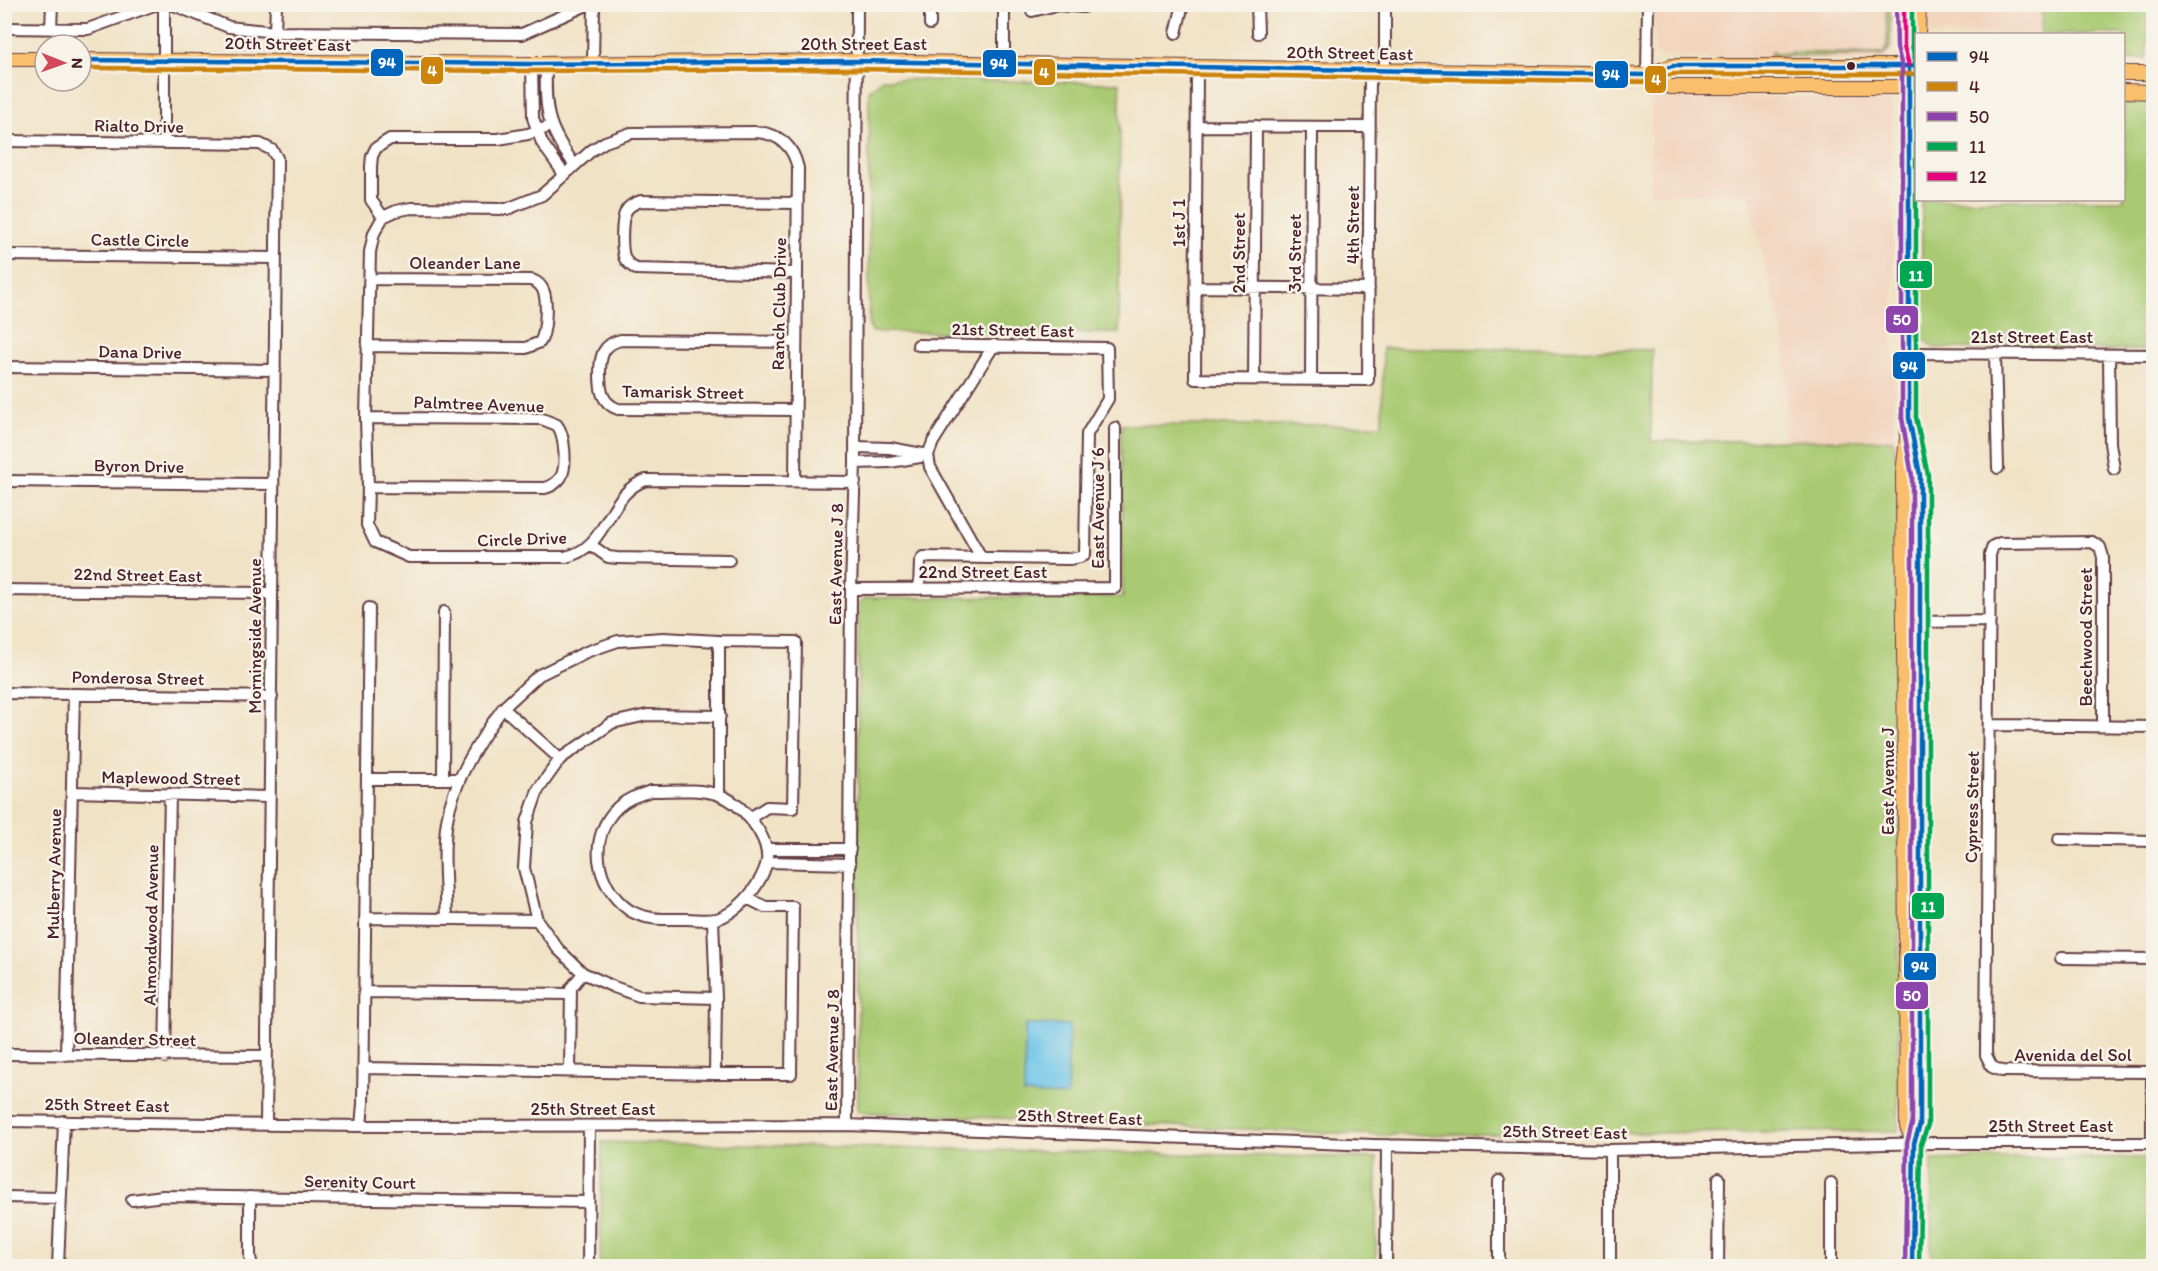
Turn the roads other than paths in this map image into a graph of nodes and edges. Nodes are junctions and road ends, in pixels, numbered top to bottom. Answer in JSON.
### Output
{"nodes":[{"id":1,"x":52,"y":4,"type":"edge"},
{"id":2,"x":157,"y":4,"type":"edge"},
{"id":3,"x":164,"y":4,"type":"edge"},
{"id":4,"x":171,"y":4,"type":"edge"},
{"id":5,"x":276,"y":4,"type":"edge"},
{"id":6,"x":589,"y":4,"type":"edge"},
{"id":7,"x":594,"y":4,"type":"edge"},
{"id":8,"x":857,"y":4,"type":"edge"},
{"id":9,"x":930,"y":4,"type":"edge"},
{"id":10,"x":1005,"y":4,"type":"edge"},
{"id":11,"x":1092,"y":4,"type":"edge"},
{"id":12,"x":1183,"y":4,"type":"edge"},
{"id":13,"x":1257,"y":4,"type":"edge"},
{"id":14,"x":1385,"y":4,"type":"edge"},
{"id":15,"x":1648,"y":4,"type":"edge"},
{"id":16,"x":1904,"y":4,"type":"edge"},
{"id":17,"x":1919,"y":4,"type":"edge"},
{"id":18,"x":1032,"y":11,"type":"dead end"},
{"id":19,"x":930,"y":24,"type":"dead end"},
{"id":20,"x":4,"y":28,"type":"edge"},
{"id":21,"x":51,"y":29,"type":"junction"},
{"id":22,"x":275,"y":32,"type":"junction"},
{"id":23,"x":1176,"y":33,"type":"dead end"},
{"id":24,"x":1257,"y":33,"type":"dead end"},
{"id":25,"x":1918,"y":33,"type":"edge"},
{"id":26,"x":4,"y":59,"type":"edge"},
{"id":27,"x":33,"y":59,"type":"edge"},
{"id":28,"x":93,"y":60,"type":"edge"},
{"id":29,"x":165,"y":61,"type":"junction"},
{"id":30,"x":856,"y":61,"type":"junction"},
{"id":31,"x":593,"y":63,"type":"junction"},
{"id":32,"x":1004,"y":63,"type":"junction"},
{"id":33,"x":532,"y":64,"type":"junction"},
{"id":34,"x":546,"y":64,"type":"junction"},
{"id":35,"x":1913,"y":66,"type":"edge"},
{"id":36,"x":1197,"y":67,"type":"junction"},
{"id":37,"x":1755,"y":67,"type":"junction"},
{"id":38,"x":1370,"y":71,"type":"junction"},
{"id":39,"x":1385,"y":71,"type":"junction"},
{"id":40,"x":2125,"y":73,"type":"edge"},
{"id":41,"x":2154,"y":73,"type":"edge"},
{"id":42,"x":1647,"y":75,"type":"junction"},
{"id":43,"x":1692,"y":87,"type":"junction"},
{"id":44,"x":1913,"y":87,"type":"edge"},
{"id":45,"x":2125,"y":91,"type":"edge"},
{"id":46,"x":2154,"y":92,"type":"edge"},
{"id":47,"x":550,"y":126,"type":"junction"},
{"id":48,"x":1197,"y":126,"type":"junction"},
{"id":49,"x":1256,"y":126,"type":"junction"},
{"id":50,"x":1312,"y":127,"type":"junction"},
{"id":51,"x":1370,"y":127,"type":"junction"},
{"id":52,"x":537,"y":131,"type":"junction"},
{"id":53,"x":4,"y":141,"type":"edge"},
{"id":54,"x":164,"y":143,"type":"junction"},
{"id":55,"x":272,"y":150,"type":"joint"},
{"id":56,"x":574,"y":164,"type":"junction"},
{"id":57,"x":564,"y":174,"type":"junction"},
{"id":58,"x":797,"y":203,"type":"junction"},
{"id":59,"x":383,"y":217,"type":"junction"},
{"id":60,"x":4,"y":255,"type":"edge"},
{"id":61,"x":276,"y":258,"type":"junction"},
{"id":62,"x":796,"y":273,"type":"junction"},
{"id":63,"x":370,"y":279,"type":"junction"},
{"id":64,"x":1196,"y":287,"type":"junction"},
{"id":65,"x":1255,"y":287,"type":"junction"},
{"id":66,"x":1311,"y":289,"type":"junction"},
{"id":67,"x":1369,"y":289,"type":"junction"},
{"id":68,"x":795,"y":342,"type":"junction"},
{"id":69,"x":918,"y":345,"type":"dead end"},
{"id":70,"x":994,"y":345,"type":"junction"},
{"id":71,"x":367,"y":346,"type":"junction"},
{"id":72,"x":1910,"y":353,"type":"junction"},
{"id":73,"x":1995,"y":354,"type":"junction"},
{"id":74,"x":2109,"y":354,"type":"junction"},
{"id":75,"x":2154,"y":355,"type":"edge"},
{"id":76,"x":4,"y":367,"type":"edge"},
{"id":77,"x":275,"y":370,"type":"junction"},
{"id":78,"x":1254,"y":379,"type":"junction"},
{"id":79,"x":1311,"y":379,"type":"junction"},
{"id":80,"x":795,"y":410,"type":"junction"},
{"id":81,"x":366,"y":418,"type":"junction"},
{"id":82,"x":1909,"y":418,"type":"junction"},
{"id":83,"x":1115,"y":428,"type":"dead end"},
{"id":84,"x":855,"y":447,"type":"junction"},
{"id":85,"x":928,"y":455,"type":"junction"},
{"id":86,"x":855,"y":463,"type":"junction"},
{"id":87,"x":1998,"y":468,"type":"dead end"},
{"id":88,"x":2114,"y":469,"type":"dead end"},
{"id":89,"x":4,"y":481,"type":"edge"},
{"id":90,"x":795,"y":481,"type":"junction"},
{"id":91,"x":855,"y":482,"type":"junction"},
{"id":92,"x":273,"y":484,"type":"junction"},
{"id":93,"x":368,"y":487,"type":"junction"},
{"id":94,"x":591,"y":545,"type":"junction"},
{"id":95,"x":1994,"y":546,"type":"joint"},
{"id":96,"x":981,"y":557,"type":"junction"},
{"id":97,"x":729,"y":560,"type":"dead end"},
{"id":98,"x":919,"y":588,"type":"junction"},
{"id":99,"x":1115,"y":588,"type":"joint"},
{"id":100,"x":851,"y":589,"type":"junction"},
{"id":101,"x":4,"y":590,"type":"edge"},
{"id":102,"x":272,"y":593,"type":"junction"},
{"id":103,"x":369,"y":608,"type":"dead end"},
{"id":104,"x":444,"y":612,"type":"dead end"},
{"id":105,"x":1990,"y":621,"type":"junction"},
{"id":106,"x":1920,"y":622,"type":"junction"},
{"id":107,"x":719,"y":640,"type":"junction"},
{"id":108,"x":4,"y":693,"type":"edge"},
{"id":109,"x":74,"y":694,"type":"junction"},
{"id":110,"x":272,"y":697,"type":"junction"},
{"id":111,"x":503,"y":708,"type":"junction"},
{"id":112,"x":720,"y":716,"type":"junction"},
{"id":113,"x":1990,"y":725,"type":"junction"},
{"id":114,"x":2103,"y":726,"type":"junction"},
{"id":115,"x":2154,"y":727,"type":"edge"},
{"id":116,"x":560,"y":759,"type":"junction"},
{"id":117,"x":367,"y":779,"type":"junction"},
{"id":118,"x":443,"y":779,"type":"junction"},
{"id":119,"x":460,"y":780,"type":"junction"},
{"id":120,"x":72,"y":792,"type":"junction"},
{"id":121,"x":170,"y":794,"type":"junction"},
{"id":122,"x":719,"y":795,"type":"junction"},
{"id":123,"x":269,"y":797,"type":"junction"},
{"id":124,"x":750,"y":818,"type":"junction"},
{"id":125,"x":2060,"y":840,"type":"dead end"},
{"id":126,"x":2154,"y":841,"type":"edge"},
{"id":127,"x":766,"y":849,"type":"junction"},
{"id":128,"x":850,"y":849,"type":"junction"},
{"id":129,"x":767,"y":862,"type":"junction"},
{"id":130,"x":850,"y":864,"type":"junction"},
{"id":131,"x":747,"y":898,"type":"junction"},
{"id":132,"x":365,"y":918,"type":"junction"},
{"id":133,"x":447,"y":919,"type":"junction"},
{"id":134,"x":537,"y":920,"type":"junction"},
{"id":135,"x":713,"y":920,"type":"junction"},
{"id":136,"x":2061,"y":958,"type":"dead end"},
{"id":137,"x":2154,"y":959,"type":"edge"},
{"id":138,"x":584,"y":973,"type":"junction"},
{"id":139,"x":364,"y":992,"type":"junction"},
{"id":140,"x":571,"y":994,"type":"junction"},
{"id":141,"x":716,"y":998,"type":"junction"},
{"id":142,"x":4,"y":1054,"type":"edge"},
{"id":143,"x":66,"y":1054,"type":"junction"},
{"id":144,"x":266,"y":1056,"type":"junction"},
{"id":145,"x":165,"y":1057,"type":"junction"},
{"id":146,"x":1992,"y":1067,"type":"joint"},
{"id":147,"x":363,"y":1068,"type":"junction"},
{"id":148,"x":570,"y":1071,"type":"junction"},
{"id":149,"x":2153,"y":1072,"type":"edge"},
{"id":150,"x":715,"y":1074,"type":"junction"},
{"id":151,"x":4,"y":1121,"type":"edge"},
{"id":152,"x":64,"y":1121,"type":"junction"},
{"id":153,"x":266,"y":1124,"type":"junction"},
{"id":154,"x":847,"y":1125,"type":"junction"},
{"id":155,"x":361,"y":1126,"type":"junction"},
{"id":156,"x":589,"y":1126,"type":"junction"},
{"id":157,"x":1914,"y":1143,"type":"junction"},
{"id":158,"x":2153,"y":1143,"type":"edge"},
{"id":159,"x":1387,"y":1145,"type":"junction"},
{"id":160,"x":1610,"y":1150,"type":"junction"},
{"id":161,"x":1719,"y":1178,"type":"dead end"},
{"id":162,"x":1499,"y":1181,"type":"dead end"},
{"id":163,"x":1831,"y":1184,"type":"dead end"},
{"id":164,"x":4,"y":1197,"type":"edge"},
{"id":165,"x":250,"y":1197,"type":"junction"},
{"id":166,"x":61,"y":1198,"type":"junction"},
{"id":167,"x":132,"y":1200,"type":"dead end"},
{"id":168,"x":588,"y":1202,"type":"junction"},
{"id":169,"x":58,"y":1266,"type":"edge"},
{"id":170,"x":252,"y":1266,"type":"edge"},
{"id":171,"x":588,"y":1266,"type":"edge"},
{"id":172,"x":1386,"y":1266,"type":"edge"},
{"id":173,"x":1499,"y":1266,"type":"edge"},
{"id":174,"x":1610,"y":1266,"type":"edge"},
{"id":175,"x":1718,"y":1266,"type":"edge"},
{"id":176,"x":1832,"y":1266,"type":"edge"},
{"id":177,"x":1912,"y":1266,"type":"edge"}],
"edges":[{"from":1,"to":21,"type":"street"},
{"from":2,"to":21,"type":"street"},
{"from":3,"to":29,"type":"street"},
{"from":4,"to":22,"type":"street"},
{"from":5,"to":22,"type":"street"},
{"from":6,"to":22,"type":"street"},
{"from":7,"to":31,"type":"street"},
{"from":8,"to":30,"type":"street","name":"East Avenue J 8"},
{"from":9,"to":19,"type":"street"},
{"from":10,"to":32,"type":"street"},
{"from":11,"to":18,"type":"street"},
{"from":12,"to":23,"type":"street"},
{"from":13,"to":24,"type":"street"},
{"from":14,"to":39,"type":"street"},
{"from":15,"to":42,"type":"street"},
{"from":16,"to":35,"type":"main road","name":"East Avenue J"},
{"from":17,"to":25,"type":"main road"},
{"from":20,"to":21,"type":"street"},
{"from":26,"to":27,"type":"main road"},
{"from":28,"to":29,"type":"main road","name":"20th Street East"},
{"from":29,"to":33,"type":"main road","name":"20th Street East"},
{"from":29,"to":54,"type":"street"},
{"from":30,"to":31,"type":"main road","name":"20th Street East"},
{"from":30,"to":32,"type":"main road","name":"20th Street East"},
{"from":30,"to":84,"type":"street","name":"East Avenue J 8"},
{"from":31,"to":34,"type":"main road","name":"20th Street East"},
{"from":32,"to":36,"type":"main road","name":"20th Street East"},
{"from":33,"to":34,"type":"main road","name":"20th Street East"},
{"from":33,"to":52,"type":"street"},
{"from":34,"to":47,"type":"street"},
{"from":35,"to":37,"type":"main road","name":"20th Street East"},
{"from":35,"to":44,"type":"main road","name":"East Avenue J"},
{"from":36,"to":38,"type":"main road","name":"20th Street East"},
{"from":36,"to":48,"type":"street","name":"1st J 1"},
{"from":37,"to":42,"type":"main road","name":"20th Street East"},
{"from":37,"to":43,"type":"main road"},
{"from":38,"to":39,"type":"main road","name":"20th Street East"},
{"from":38,"to":51,"type":"street","name":"4th Street"},
{"from":39,"to":42,"type":"main road","name":"20th Street East"},
{"from":40,"to":41,"type":"main road"},
{"from":42,"to":43,"type":"main road","name":"20th Street East"},
{"from":43,"to":44,"type":"main road","name":"20th Street East"},
{"from":44,"to":72,"type":"main road","name":"East Avenue J"},
{"from":45,"to":46,"type":"main road"},
{"from":47,"to":52,"type":"street"},
{"from":47,"to":56,"type":"street"},
{"from":48,"to":49,"type":"street"},
{"from":48,"to":64,"type":"street","name":"1st J 1"},
{"from":49,"to":50,"type":"street"},
{"from":49,"to":65,"type":"street","name":"2nd Street"},
{"from":50,"to":51,"type":"street"},
{"from":50,"to":66,"type":"street","name":"3rd Street"},
{"from":51,"to":67,"type":"street","name":"4th Street"},
{"from":52,"to":57,"type":"street"},
{"from":52,"to":59,"type":"street"},
{"from":53,"to":54,"type":"street","name":"Rialto Drive"},
{"from":54,"to":55,"type":"street","name":"Rialto Drive"},
{"from":55,"to":61,"type":"street","name":"Morningside Avenue"},
{"from":56,"to":57,"type":"street"},
{"from":56,"to":58,"type":"street","name":"Ranch Club Drive"},
{"from":57,"to":59,"type":"street"},
{"from":58,"to":62,"type":"street","name":"Ranch Club Drive"},
{"from":58,"to":62,"type":"street"},
{"from":59,"to":63,"type":"street"},
{"from":60,"to":61,"type":"street","name":"Castle Circle"},
{"from":61,"to":77,"type":"street","name":"Morningside Avenue"},
{"from":62,"to":68,"type":"street","name":"Ranch Club Drive"},
{"from":63,"to":71,"type":"street"},
{"from":63,"to":71,"type":"street","name":"Oleander Lane"},
{"from":64,"to":65,"type":"street"},
{"from":64,"to":78,"type":"street","name":"1st J 1"},
{"from":65,"to":66,"type":"street"},
{"from":65,"to":78,"type":"street","name":"2nd Street"},
{"from":66,"to":67,"type":"street"},
{"from":66,"to":79,"type":"street","name":"3rd Street"},
{"from":67,"to":79,"type":"street","name":"4th Street"},
{"from":68,"to":80,"type":"street","name":"Ranch Club Drive"},
{"from":68,"to":80,"type":"street","name":"Tamarisk Street"},
{"from":69,"to":70,"type":"street","name":"21st Street East"},
{"from":70,"to":85,"type":"street"},
{"from":70,"to":96,"type":"street","name":"21st Street East"},
{"from":71,"to":81,"type":"street"},
{"from":72,"to":73,"type":"street","name":"21st Street East"},
{"from":72,"to":82,"type":"main road","name":"East Avenue J"},
{"from":73,"to":74,"type":"street","name":"21st Street East"},
{"from":73,"to":87,"type":"street"},
{"from":74,"to":75,"type":"street","name":"21st Street East"},
{"from":74,"to":88,"type":"street"},
{"from":76,"to":77,"type":"street","name":"Dana Drive"},
{"from":77,"to":92,"type":"street","name":"Morningside Avenue"},
{"from":78,"to":79,"type":"street"},
{"from":80,"to":90,"type":"street","name":"Ranch Club Drive"},
{"from":81,"to":93,"type":"street"},
{"from":81,"to":93,"type":"street","name":"Palmtree Avenue"},
{"from":82,"to":106,"type":"main road","name":"East Avenue J"},
{"from":82,"to":157,"type":"main road","name":"East Avenue J"},
{"from":83,"to":99,"type":"street","name":"East Avenue J 6"},
{"from":84,"to":85,"type":"street"},
{"from":84,"to":86,"type":"street","name":"East Avenue J 8"},
{"from":85,"to":86,"type":"street"},
{"from":85,"to":96,"type":"street"},
{"from":86,"to":91,"type":"street","name":"East Avenue J 8"},
{"from":89,"to":92,"type":"street","name":"Byron Drive"},
{"from":90,"to":91,"type":"street","name":"Circle Drive"},
{"from":90,"to":94,"type":"street","name":"Circle Drive"},
{"from":91,"to":100,"type":"street","name":"East Avenue J 8"},
{"from":92,"to":102,"type":"street","name":"Morningside Avenue"},
{"from":93,"to":94,"type":"street","name":"Circle Drive"},
{"from":94,"to":97,"type":"street"},
{"from":95,"to":105,"type":"street","name":"Cypress Street"},
{"from":95,"to":114,"type":"street","name":"Beechwood Street"},
{"from":96,"to":98,"type":"street"},
{"from":98,"to":99,"type":"street","name":"22nd Street East"},
{"from":98,"to":100,"type":"street","name":"22nd Street East"},
{"from":100,"to":128,"type":"street","name":"East Avenue J 8"},
{"from":101,"to":102,"type":"street","name":"22nd Street East"},
{"from":102,"to":110,"type":"street","name":"Morningside Avenue"},
{"from":103,"to":117,"type":"street"},
{"from":104,"to":118,"type":"street"},
{"from":105,"to":106,"type":"street"},
{"from":105,"to":113,"type":"street","name":"Cypress Street"},
{"from":106,"to":157,"type":"main road","name":"East Avenue J"},
{"from":107,"to":111,"type":"street"},
{"from":107,"to":112,"type":"street"},
{"from":107,"to":124,"type":"street"},
{"from":108,"to":109,"type":"street","name":"Ponderosa Street"},
{"from":109,"to":110,"type":"street","name":"Ponderosa Street"},
{"from":109,"to":120,"type":"street","name":"Mulberry Avenue"},
{"from":110,"to":123,"type":"street","name":"Morningside Avenue"},
{"from":111,"to":116,"type":"street"},
{"from":111,"to":119,"type":"street"},
{"from":112,"to":116,"type":"street"},
{"from":112,"to":122,"type":"street"},
{"from":113,"to":114,"type":"street"},
{"from":113,"to":146,"type":"street","name":"Cypress Street"},
{"from":114,"to":115,"type":"street"},
{"from":116,"to":134,"type":"street"},
{"from":117,"to":118,"type":"street"},
{"from":117,"to":132,"type":"street"},
{"from":118,"to":119,"type":"street"},
{"from":119,"to":133,"type":"street"},
{"from":120,"to":121,"type":"street","name":"Maplewood Street"},
{"from":120,"to":143,"type":"street","name":"Mulberry Avenue"},
{"from":121,"to":123,"type":"street","name":"Maplewood Street"},
{"from":121,"to":145,"type":"street","name":"Almondwood Avenue"},
{"from":122,"to":124,"type":"street"},
{"from":122,"to":135,"type":"street"},
{"from":123,"to":144,"type":"street","name":"Morningside Avenue"},
{"from":124,"to":127,"type":"street"},
{"from":125,"to":126,"type":"street"},
{"from":127,"to":128,"type":"street"},
{"from":127,"to":129,"type":"street"},
{"from":128,"to":130,"type":"street","name":"East Avenue J 8"},
{"from":129,"to":130,"type":"street"},
{"from":129,"to":131,"type":"street"},
{"from":130,"to":154,"type":"street","name":"East Avenue J 8"},
{"from":131,"to":135,"type":"street"},
{"from":131,"to":150,"type":"street"},
{"from":132,"to":133,"type":"street"},
{"from":132,"to":139,"type":"street"},
{"from":133,"to":134,"type":"street"},
{"from":134,"to":138,"type":"street"},
{"from":135,"to":141,"type":"street"},
{"from":136,"to":137,"type":"street"},
{"from":138,"to":140,"type":"street"},
{"from":138,"to":141,"type":"street"},
{"from":139,"to":140,"type":"street"},
{"from":139,"to":147,"type":"street"},
{"from":140,"to":148,"type":"street"},
{"from":141,"to":150,"type":"street"},
{"from":142,"to":143,"type":"street","name":"Oleander Street"},
{"from":143,"to":145,"type":"street","name":"Oleander Street"},
{"from":144,"to":145,"type":"street","name":"Oleander Street"},
{"from":144,"to":153,"type":"street","name":"Morningside Avenue"},
{"from":146,"to":149,"type":"street","name":"Avenida del Sol"},
{"from":147,"to":148,"type":"street"},
{"from":147,"to":155,"type":"street"},
{"from":148,"to":150,"type":"street"},
{"from":149,"to":158,"type":"street"},
{"from":151,"to":152,"type":"street","name":"25th Street East"},
{"from":152,"to":153,"type":"street","name":"25th Street East"},
{"from":152,"to":166,"type":"street"},
{"from":153,"to":155,"type":"street","name":"25th Street East"},
{"from":154,"to":156,"type":"street","name":"25th Street East"},
{"from":154,"to":159,"type":"street","name":"25th Street East"},
{"from":155,"to":156,"type":"street","name":"25th Street East"},
{"from":156,"to":168,"type":"street"},
{"from":157,"to":158,"type":"street","name":"25th Street East"},
{"from":157,"to":160,"type":"street","name":"25th Street East"},
{"from":157,"to":177,"type":"main road","name":"East Avenue J"},
{"from":159,"to":160,"type":"street","name":"25th Street East"},
{"from":159,"to":172,"type":"street"},
{"from":160,"to":174,"type":"street"},
{"from":161,"to":175,"type":"street"},
{"from":162,"to":173,"type":"street"},
{"from":163,"to":176,"type":"street"},
{"from":164,"to":166,"type":"street"},
{"from":165,"to":167,"type":"street","name":"Serenity Court"},
{"from":165,"to":168,"type":"street","name":"Serenity Court"},
{"from":165,"to":170,"type":"street"},
{"from":166,"to":169,"type":"street"},
{"from":168,"to":171,"type":"street"}]}
